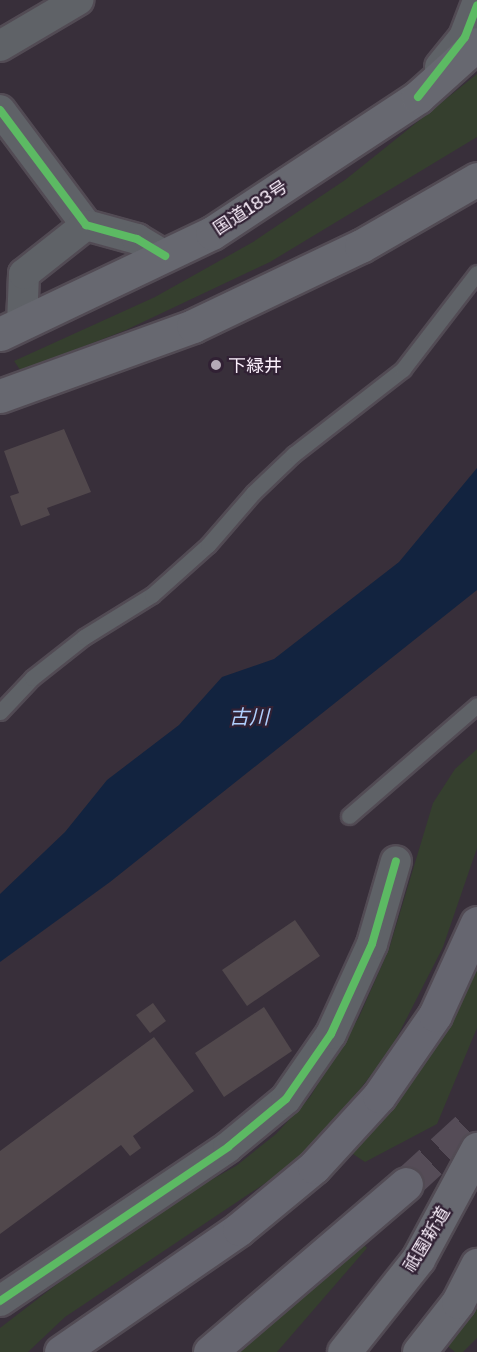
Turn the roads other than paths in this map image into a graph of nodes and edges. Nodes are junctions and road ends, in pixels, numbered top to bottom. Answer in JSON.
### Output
{"nodes":[{"id":1,"x":78,"y":0,"type":"edge"},
{"id":2,"x":477,"y":5,"type":"edge"},
{"id":3,"x":477,"y":44,"type":"edge"},
{"id":4,"x":0,"y":46,"type":"edge"},
{"id":5,"x":418,"y":97,"type":"junction"},
{"id":6,"x":0,"y":110,"type":"edge"},
{"id":7,"x":477,"y":179,"type":"edge"},
{"id":8,"x":86,"y":225,"type":"junction"},
{"id":9,"x":165,"y":256,"type":"junction"},
{"id":10,"x":477,"y":273,"type":"edge"},
{"id":11,"x":11,"y":329,"type":"edge"},
{"id":12,"x":0,"y":396,"type":"edge"},
{"id":13,"x":477,"y":705,"type":"edge"},
{"id":14,"x":0,"y":712,"type":"edge"},
{"id":15,"x":349,"y":816,"type":"dead end"},
{"id":16,"x":396,"y":861,"type":"dead end"},
{"id":17,"x":477,"y":923,"type":"edge"},
{"id":18,"x":477,"y":1149,"type":"edge"},
{"id":19,"x":406,"y":1184,"type":"tunnel mouth"},
{"id":20,"x":477,"y":1265,"type":"edge"},
{"id":21,"x":0,"y":1301,"type":"edge"},
{"id":22,"x":61,"y":1352,"type":"edge"},
{"id":23,"x":210,"y":1352,"type":"edge"},
{"id":24,"x":344,"y":1352,"type":"edge"},
{"id":25,"x":418,"y":1352,"type":"edge"}],
"edges":[{"from":1,"to":4,"type":"street"},
{"from":2,"to":5,"type":"street"},
{"from":3,"to":5,"type":"highway","name":"国道183号"},
{"from":5,"to":9,"type":"highway","name":"国道183号"},
{"from":6,"to":8,"type":"street"},
{"from":7,"to":12,"type":"highway"},
{"from":8,"to":9,"type":"street"},
{"from":8,"to":11,"type":"street"},
{"from":9,"to":11,"type":"highway","name":"国道183号"},
{"from":10,"to":14,"type":"lane"},
{"from":13,"to":15,"type":"lane"},
{"from":16,"to":21,"type":"street"},
{"from":17,"to":22,"type":"highway"},
{"from":18,"to":24,"type":"highway","name":"祇園新道"},
{"from":19,"to":23,"type":"highway"},
{"from":20,"to":25,"type":"highway"}]}
